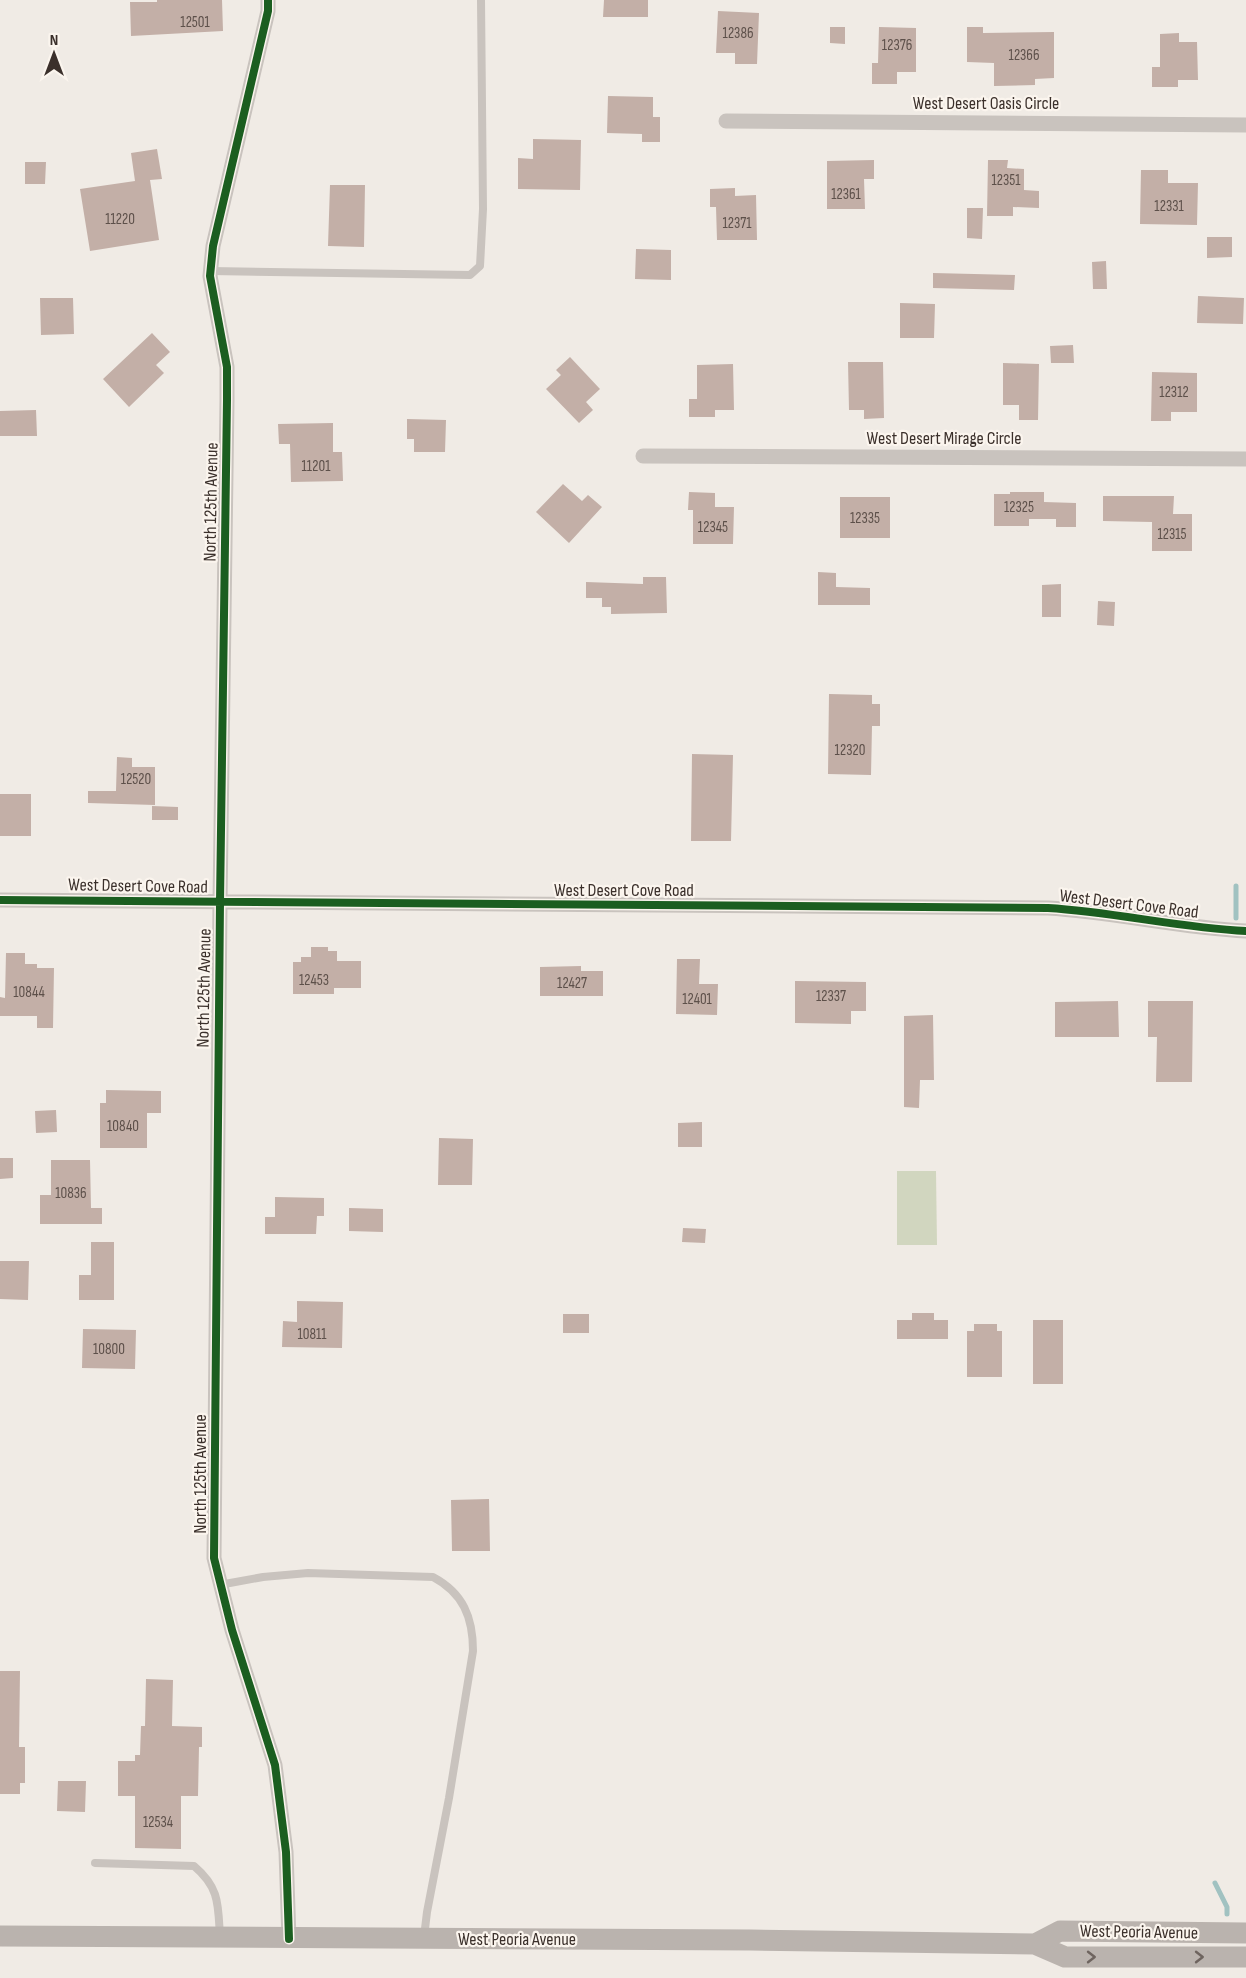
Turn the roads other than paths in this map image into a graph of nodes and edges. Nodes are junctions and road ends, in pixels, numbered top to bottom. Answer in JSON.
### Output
{"nodes":[{"id":1,"x":268,"y":0,"type":"edge"},
{"id":2,"x":481,"y":0,"type":"edge"},
{"id":3,"x":726,"y":121,"type":"dead end"},
{"id":4,"x":1246,"y":125,"type":"edge"},
{"id":5,"x":211,"y":271,"type":"junction"},
{"id":6,"x":643,"y":456,"type":"dead end"},
{"id":7,"x":1246,"y":459,"type":"edge"},
{"id":8,"x":0,"y":900,"type":"edge"},
{"id":9,"x":220,"y":902,"type":"junction"},
{"id":10,"x":1246,"y":932,"type":"edge"},
{"id":11,"x":219,"y":1585,"type":"junction"},
{"id":12,"x":94,"y":1863,"type":"dead end"},
{"id":13,"x":1246,"y":1933,"type":"edge"},
{"id":14,"x":0,"y":1936,"type":"edge"},
{"id":15,"x":220,"y":1938,"type":"junction"},
{"id":16,"x":289,"y":1939,"type":"junction"},
{"id":17,"x":424,"y":1939,"type":"junction"},
{"id":18,"x":1035,"y":1944,"type":"junction"},
{"id":19,"x":1246,"y":1957,"type":"edge"}],
"edges":[{"from":1,"to":5,"type":"street","name":"North 125th Avenue"},
{"from":2,"to":5,"type":"lane"},
{"from":3,"to":4,"type":"street","name":"West Desert Oasis Circle"},
{"from":5,"to":9,"type":"street","name":"North 125th Avenue"},
{"from":6,"to":7,"type":"street","name":"West Desert Mirage Circle"},
{"from":8,"to":9,"type":"street","name":"West Desert Cove Road"},
{"from":9,"to":10,"type":"street","name":"West Desert Cove Road"},
{"from":9,"to":11,"type":"street","name":"North 125th Avenue"},
{"from":11,"to":16,"type":"street","name":"North 125th Avenue"},
{"from":11,"to":17,"type":"lane"},
{"from":12,"to":15,"type":"lane"},
{"from":13,"to":18,"type":"main road","name":"West Peoria Avenue"},
{"from":14,"to":15,"type":"main road","name":"West Peoria Avenue"},
{"from":15,"to":16,"type":"main road","name":"West Peoria Avenue"},
{"from":16,"to":17,"type":"main road","name":"West Peoria Avenue"},
{"from":17,"to":18,"type":"main road","name":"West Peoria Avenue"},
{"from":18,"to":19,"type":"main road","name":"West Peoria Avenue","one_way":true}]}
